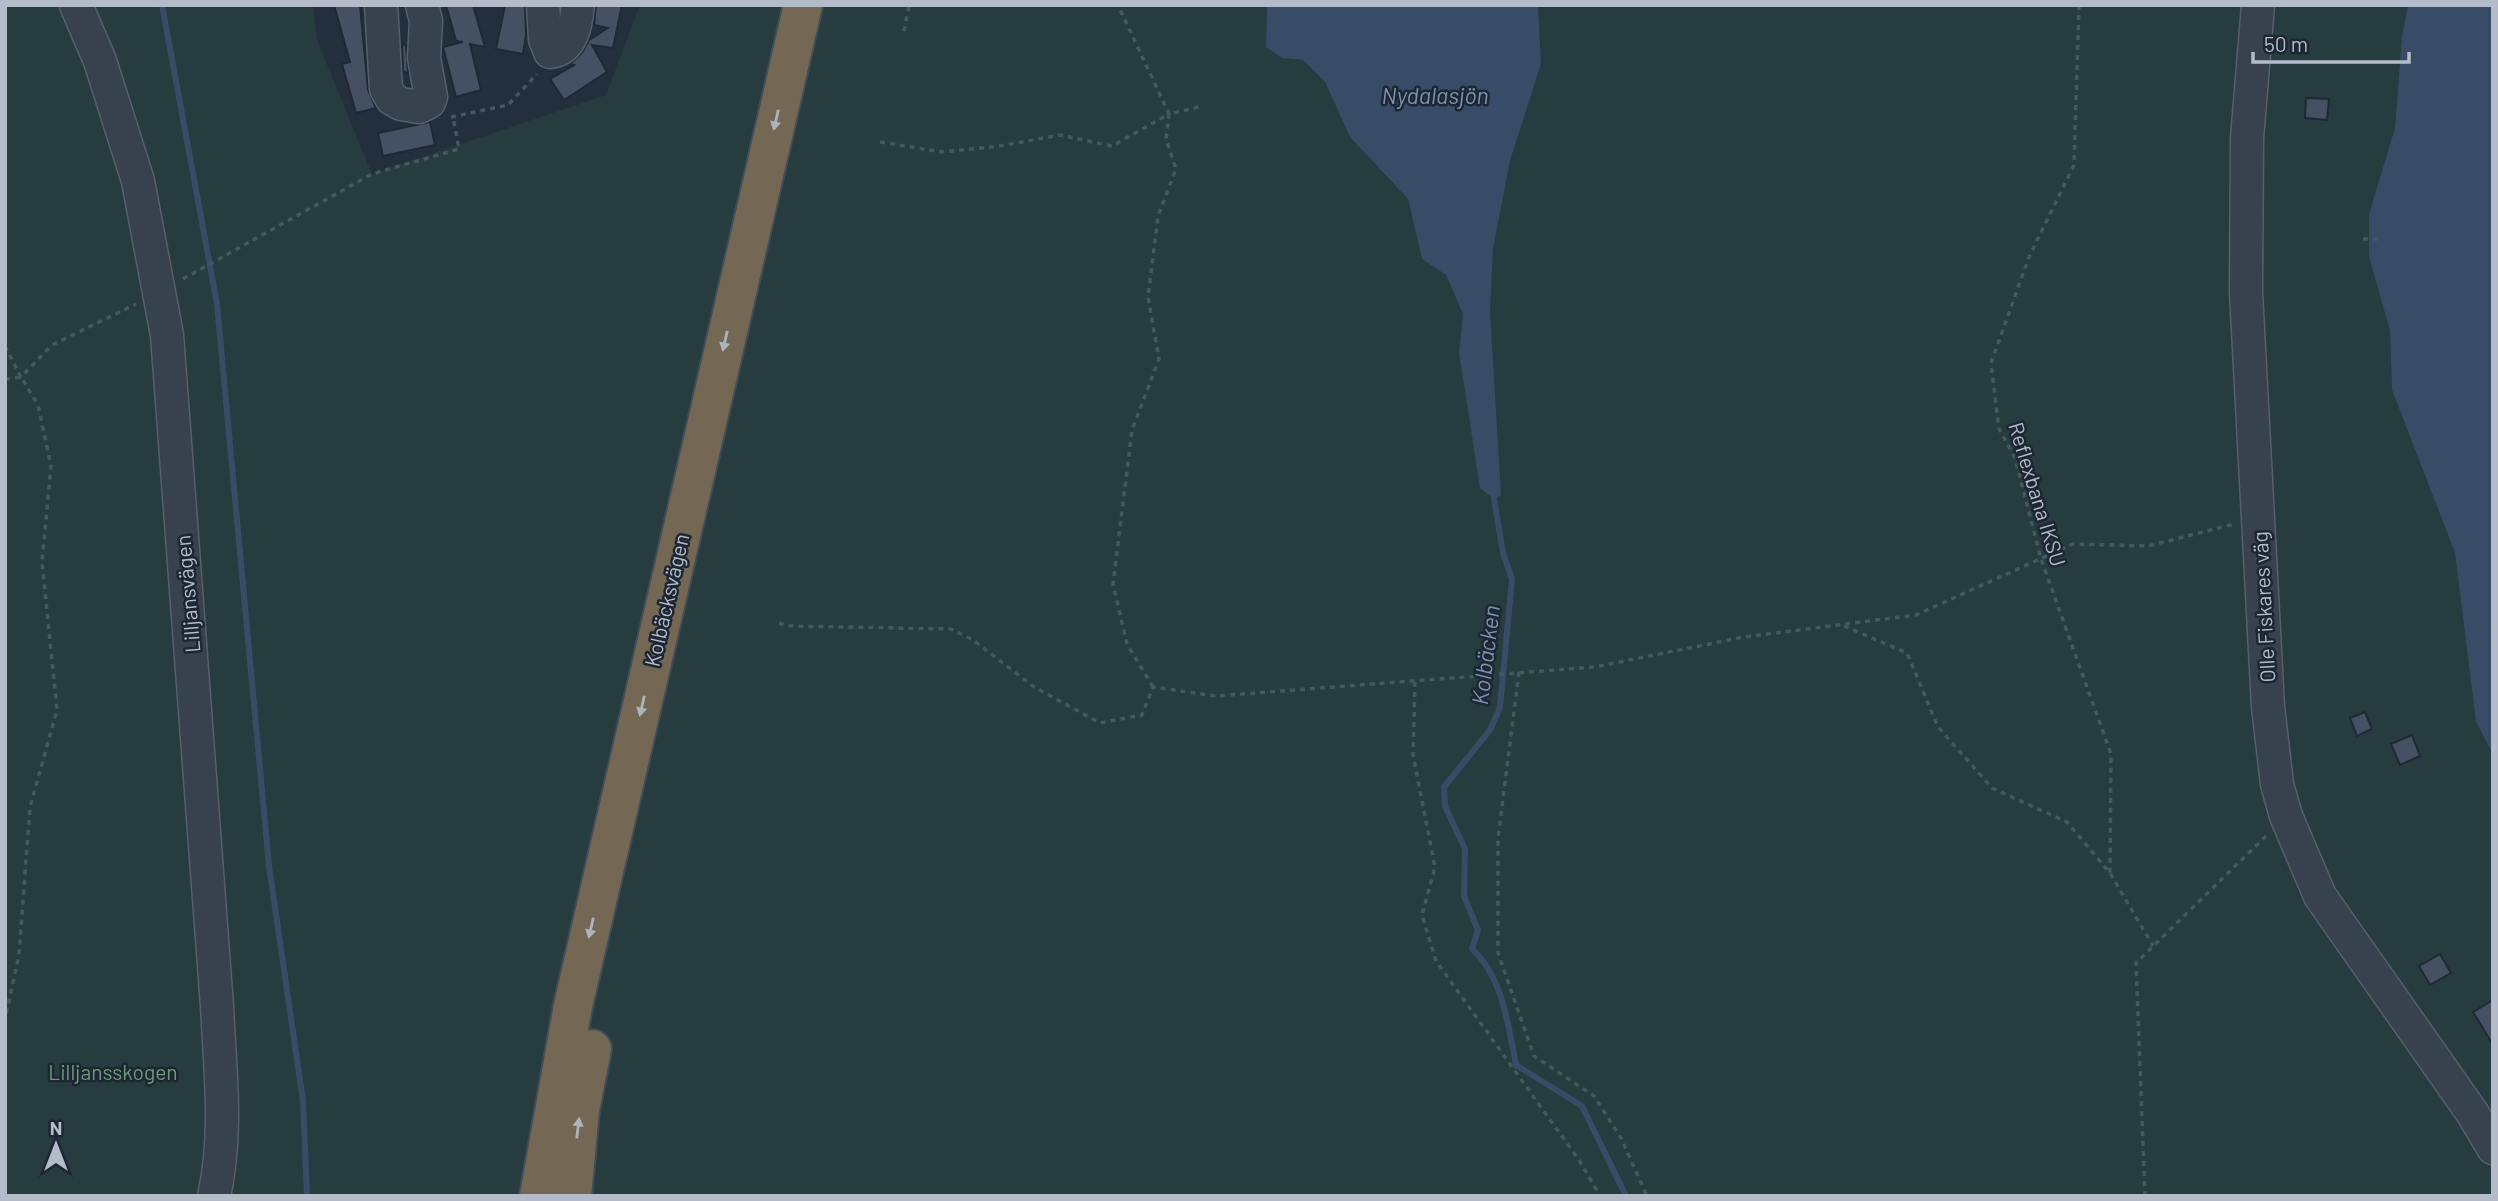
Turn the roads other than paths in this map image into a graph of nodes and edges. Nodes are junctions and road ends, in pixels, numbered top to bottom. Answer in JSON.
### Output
{"nodes":[{"id":1,"x":76,"y":5,"type":"edge"},
{"id":2,"x":381,"y":5,"type":"edge"},
{"id":3,"x":422,"y":5,"type":"edge"},
{"id":4,"x":543,"y":5,"type":"edge"},
{"id":5,"x":578,"y":5,"type":"edge"},
{"id":6,"x":803,"y":5,"type":"edge"},
{"id":7,"x":827,"y":5,"type":"edge"},
{"id":8,"x":2258,"y":5,"type":"edge"},
{"id":9,"x":2493,"y":1148,"type":"edge"},
{"id":10,"x":214,"y":1196,"type":"edge"},
{"id":11,"x":539,"y":1196,"type":"edge"},
{"id":12,"x":572,"y":1196,"type":"edge"}],
"edges":[{"from":1,"to":10,"type":"street","name":"Lilljansvägen"},
{"from":2,"to":3,"type":"street"},
{"from":4,"to":5,"type":"street"},
{"from":6,"to":11,"type":"highway","name":"Kolbäcksvägen","one_way":true},
{"from":12,"to":7,"type":"highway","name":"Kolbäcksvägen","one_way":true},
{"from":8,"to":9,"type":"street","name":"Olle Fiskares väg"}]}
